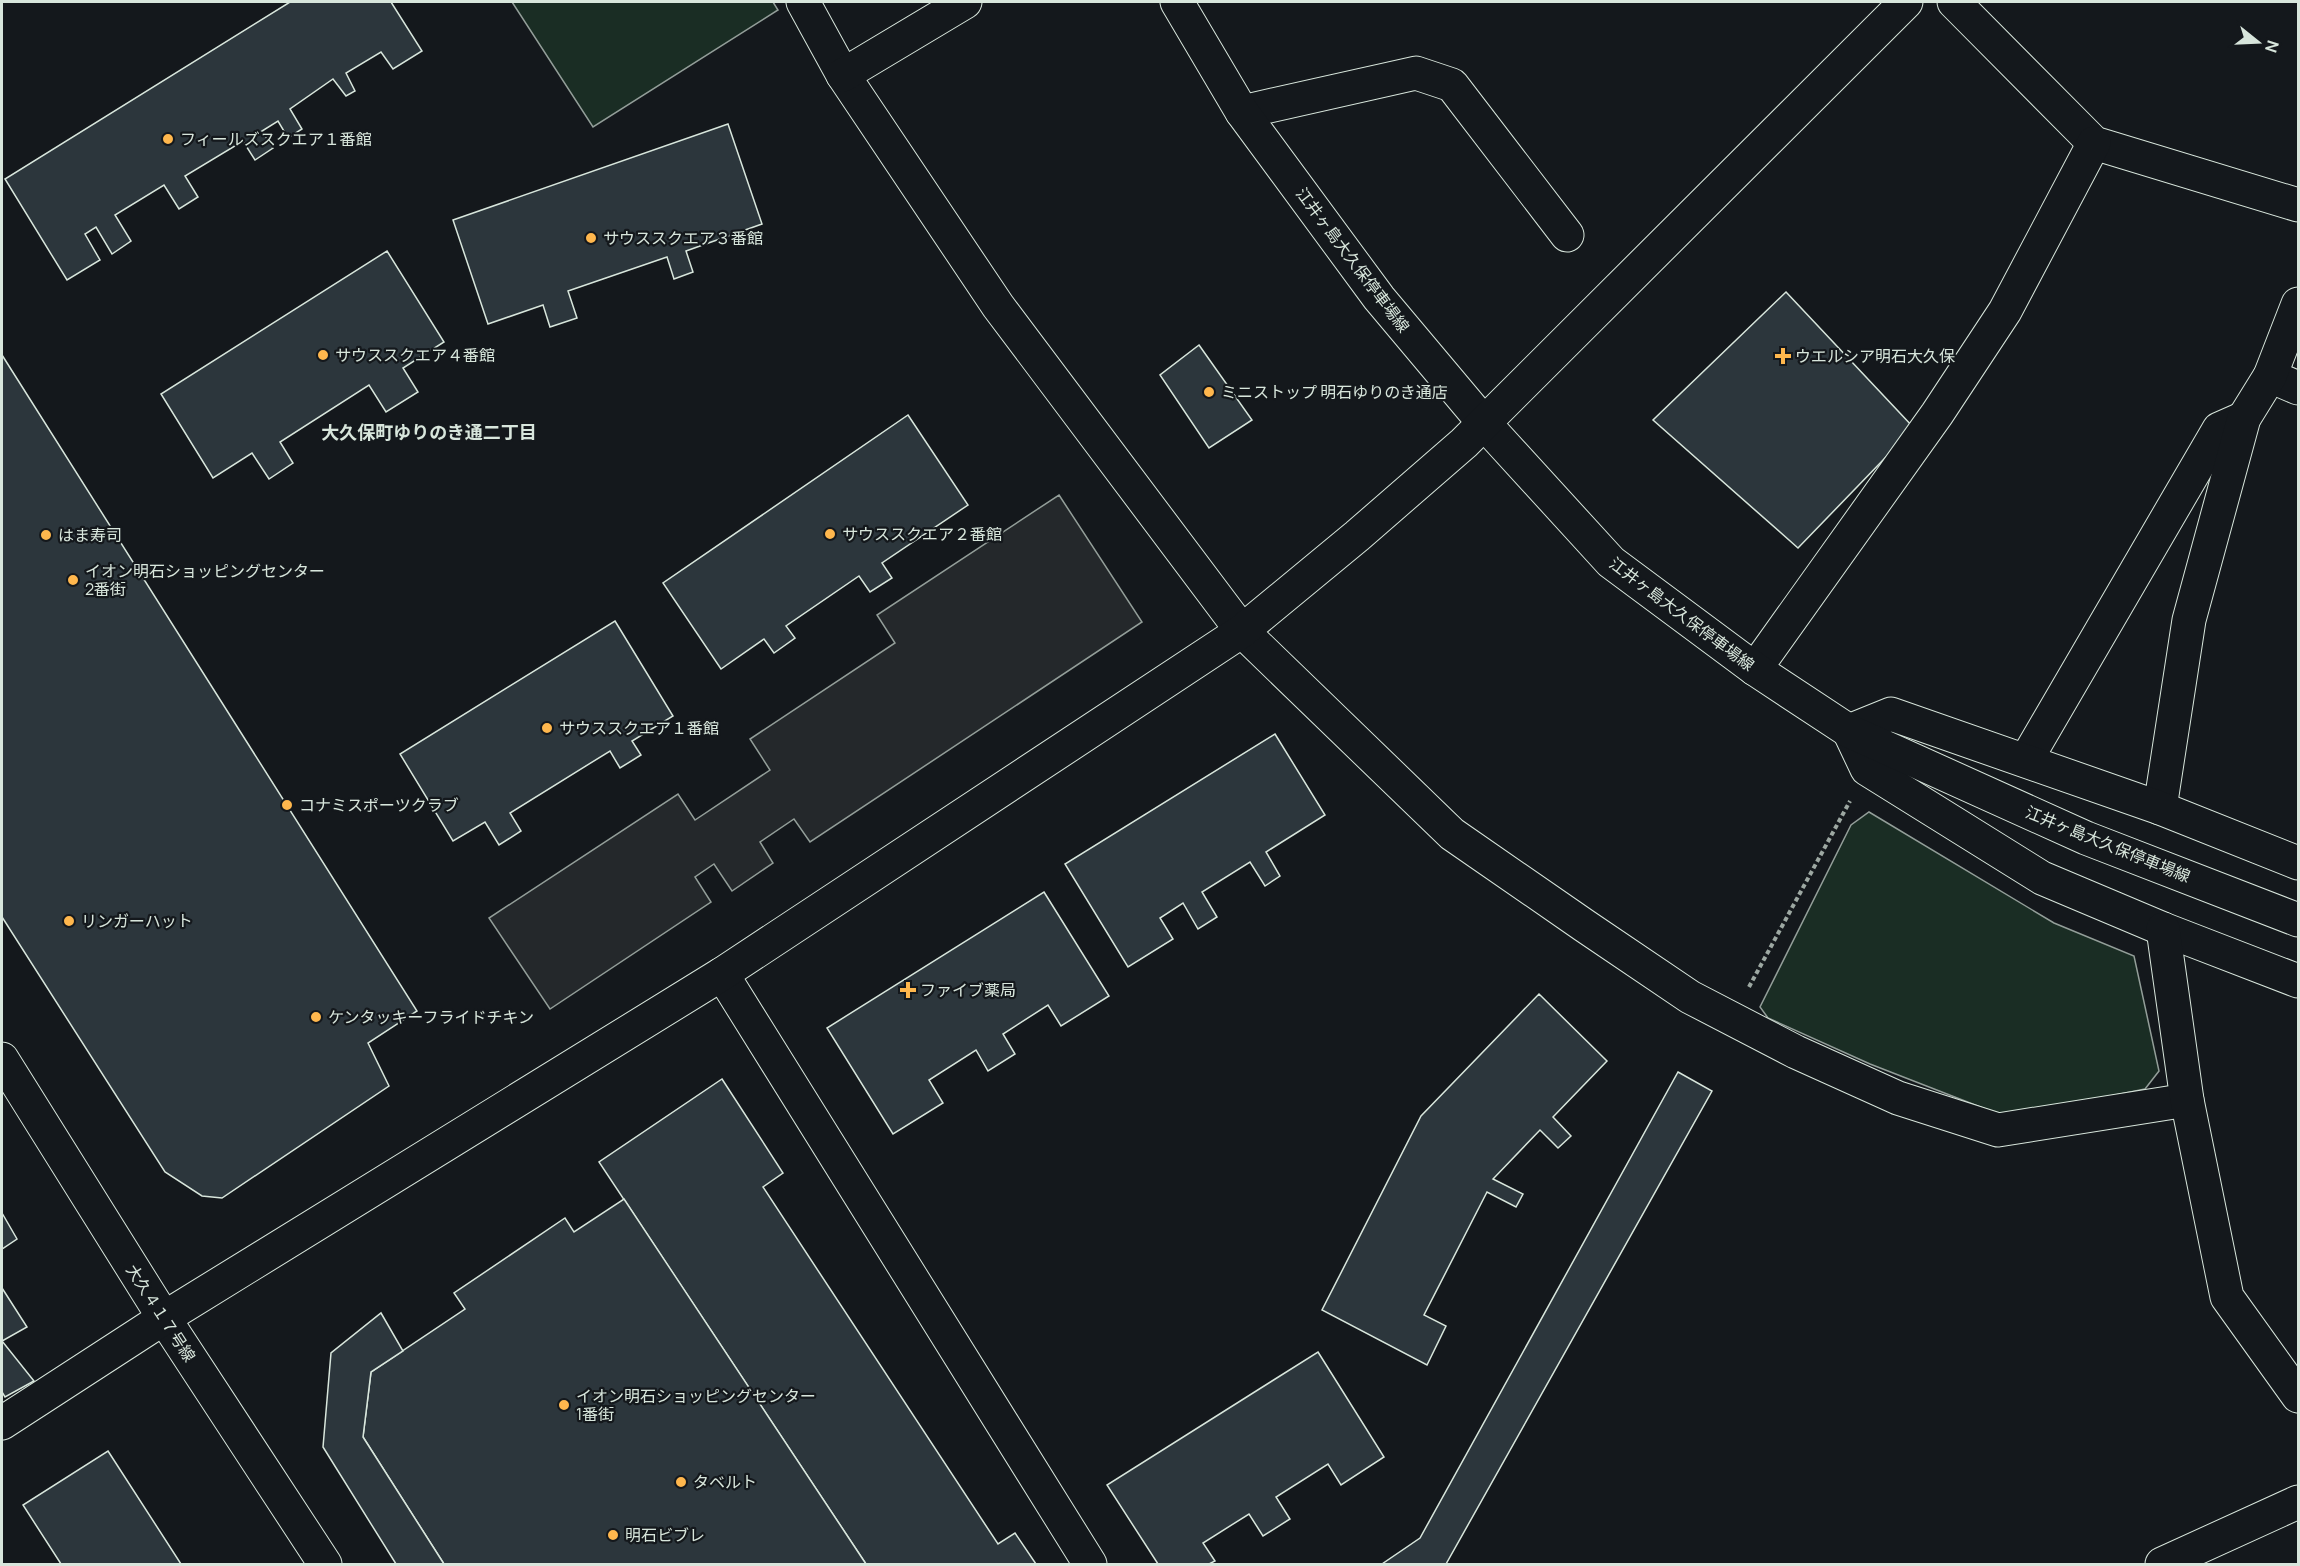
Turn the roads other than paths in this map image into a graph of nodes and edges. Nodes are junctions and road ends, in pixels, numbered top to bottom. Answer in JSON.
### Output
{"nodes":[{"id":1,"x":803,"y":2,"type":"edge"},
{"id":2,"x":965,"y":2,"type":"edge"},
{"id":3,"x":1177,"y":2,"type":"edge"},
{"id":4,"x":1906,"y":2,"type":"edge"},
{"id":5,"x":1954,"y":2,"type":"edge"},
{"id":6,"x":843,"y":75,"type":"junction"},
{"id":7,"x":1242,"y":112,"type":"junction"},
{"id":8,"x":2094,"y":143,"type":"junction"},
{"id":9,"x":2298,"y":205,"type":"edge"},
{"id":10,"x":1567,"y":235,"type":"dead end"},
{"id":11,"x":2298,"y":304,"type":"edge"},
{"id":12,"x":2284,"y":382,"type":"edge"},
{"id":13,"x":2244,"y":418,"type":"junction"},
{"id":14,"x":1484,"y":423,"type":"junction"},
{"id":15,"x":1242,"y":631,"type":"junction"},
{"id":16,"x":1755,"y":669,"type":"junction"},
{"id":17,"x":1849,"y":731,"type":"junction"},
{"id":18,"x":2026,"y":760,"type":"junction"},
{"id":19,"x":2160,"y":808,"type":"junction"},
{"id":20,"x":2298,"y":862,"type":"edge"},
{"id":21,"x":2298,"y":920,"type":"edge"},
{"id":22,"x":2163,"y":929,"type":"junction"},
{"id":23,"x":722,"y":974,"type":"junction"},
{"id":24,"x":2298,"y":981,"type":"edge"},
{"id":25,"x":2,"y":1059,"type":"edge"},
{"id":26,"x":2187,"y":1100,"type":"junction"},
{"id":27,"x":164,"y":1318,"type":"junction"},
{"id":28,"x":2298,"y":1396,"type":"edge"},
{"id":29,"x":2,"y":1423,"type":"edge"},
{"id":30,"x":2298,"y":1502,"type":"edge"},
{"id":31,"x":326,"y":1564,"type":"edge"},
{"id":32,"x":1090,"y":1564,"type":"edge"},
{"id":33,"x":2162,"y":1564,"type":"edge"}],
"edges":[{"from":1,"to":6,"type":"street"},
{"from":2,"to":6,"type":"street"},
{"from":3,"to":7,"type":"street","name":"江井ヶ島大久保停車場線"},
{"from":4,"to":14,"type":"street"},
{"from":5,"to":8,"type":"street"},
{"from":6,"to":15,"type":"street"},
{"from":7,"to":10,"type":"street"},
{"from":7,"to":14,"type":"street","name":"江井ヶ島大久保停車場線"},
{"from":8,"to":9,"type":"street"},
{"from":8,"to":16,"type":"street"},
{"from":11,"to":12,"type":"street"},
{"from":12,"to":13,"type":"street"},
{"from":13,"to":18,"type":"street"},
{"from":13,"to":19,"type":"street"},
{"from":14,"to":15,"type":"street"},
{"from":14,"to":16,"type":"street","name":"江井ヶ島大久保停車場線"},
{"from":15,"to":23,"type":"street"},
{"from":15,"to":26,"type":"street"},
{"from":16,"to":17,"type":"street","name":"江井ヶ島大久保停車場線"},
{"from":17,"to":18,"type":"street"},
{"from":17,"to":21,"type":"street","name":"江井ヶ島大久保停車場線"},
{"from":17,"to":22,"type":"street"},
{"from":18,"to":19,"type":"street"},
{"from":19,"to":20,"type":"street"},
{"from":22,"to":24,"type":"street"},
{"from":22,"to":26,"type":"street"},
{"from":23,"to":27,"type":"street"},
{"from":23,"to":32,"type":"street"},
{"from":25,"to":27,"type":"street","name":"大久４１７号線"},
{"from":26,"to":28,"type":"street"},
{"from":27,"to":29,"type":"street"},
{"from":27,"to":31,"type":"street","name":"大久４１７号線"},
{"from":30,"to":33,"type":"street"}]}
